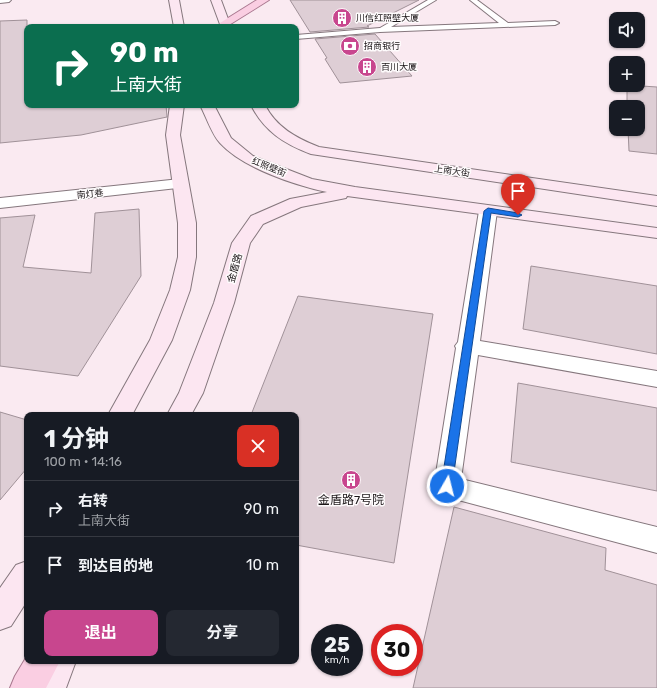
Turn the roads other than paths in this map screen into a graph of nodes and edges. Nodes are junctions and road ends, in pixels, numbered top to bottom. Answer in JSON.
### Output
{"nodes":[{"id":1,"x":0,"y":0,"type":"edge"},
{"id":2,"x":6,"y":0,"type":"edge"},
{"id":3,"x":174,"y":0,"type":"edge"},
{"id":4,"x":216,"y":0,"type":"edge"},
{"id":5,"x":264,"y":0,"type":"edge"},
{"id":6,"x":433,"y":0,"type":"edge"},
{"id":7,"x":473,"y":0,"type":"edge"},
{"id":8,"x":555,"y":23,"type":"dead end"},
{"id":9,"x":178,"y":24,"type":"edge"},
{"id":10,"x":226,"y":24,"type":"edge"},
{"id":11,"x":228,"y":24,"type":"edge"},
{"id":12,"x":506,"y":25,"type":"junction"},
{"id":13,"x":380,"y":30,"type":"junction"},
{"id":14,"x":299,"y":37,"type":"edge"},
{"id":15,"x":177,"y":108,"type":"edge"},
{"id":16,"x":209,"y":108,"type":"edge"},
{"id":17,"x":260,"y":108,"type":"edge"},
{"id":18,"x":180,"y":184,"type":"junction"},
{"id":19,"x":355,"y":192,"type":"junction"},
{"id":20,"x":657,"y":201,"type":"edge"},
{"id":21,"x":0,"y":203,"type":"edge"},
{"id":22,"x":488,"y":211,"type":"junction"},
{"id":23,"x":657,"y":233,"type":"edge"},
{"id":24,"x":466,"y":346,"type":"junction"},
{"id":25,"x":657,"y":379,"type":"edge"},
{"id":26,"x":122,"y":412,"type":"edge"},
{"id":27,"x":181,"y":412,"type":"edge"},
{"id":28,"x":657,"y":540,"type":"edge"},
{"id":29,"x":24,"y":579,"type":"edge"},
{"id":30,"x":0,"y":615,"type":"edge"},
{"id":31,"x":41,"y":664,"type":"edge"},
{"id":32,"x":58,"y":664,"type":"edge"},
{"id":33,"x":27,"y":688,"type":"edge"},
{"id":34,"x":49,"y":688,"type":"edge"}],
"edges":[{"from":1,"to":2,"type":"street"},
{"from":3,"to":9,"type":"main road"},
{"from":4,"to":10,"type":"main road"},
{"from":5,"to":11,"type":"main road"},
{"from":6,"to":13,"type":"lane"},
{"from":7,"to":12,"type":"lane"},
{"from":8,"to":12,"type":"lane"},
{"from":12,"to":13,"type":"lane"},
{"from":13,"to":14,"type":"lane"},
{"from":15,"to":18,"type":"main road"},
{"from":16,"to":19,"type":"main road","name":"红照壁街"},
{"from":17,"to":20,"type":"main road","name":"上南大街"},
{"from":18,"to":21,"type":"street","name":"南灯巷"},
{"from":18,"to":26,"type":"main road"},
{"from":19,"to":22,"type":"main road"},
{"from":19,"to":27,"type":"main road","name":"金盾路"},
{"from":22,"to":23,"type":"main road"},
{"from":22,"to":24,"type":"street"},
{"from":24,"to":25,"type":"street"},
{"from":24,"to":28,"type":"street"},
{"from":29,"to":30,"type":"main road"},
{"from":31,"to":33,"type":"main road"},
{"from":32,"to":34,"type":"main road"}]}
